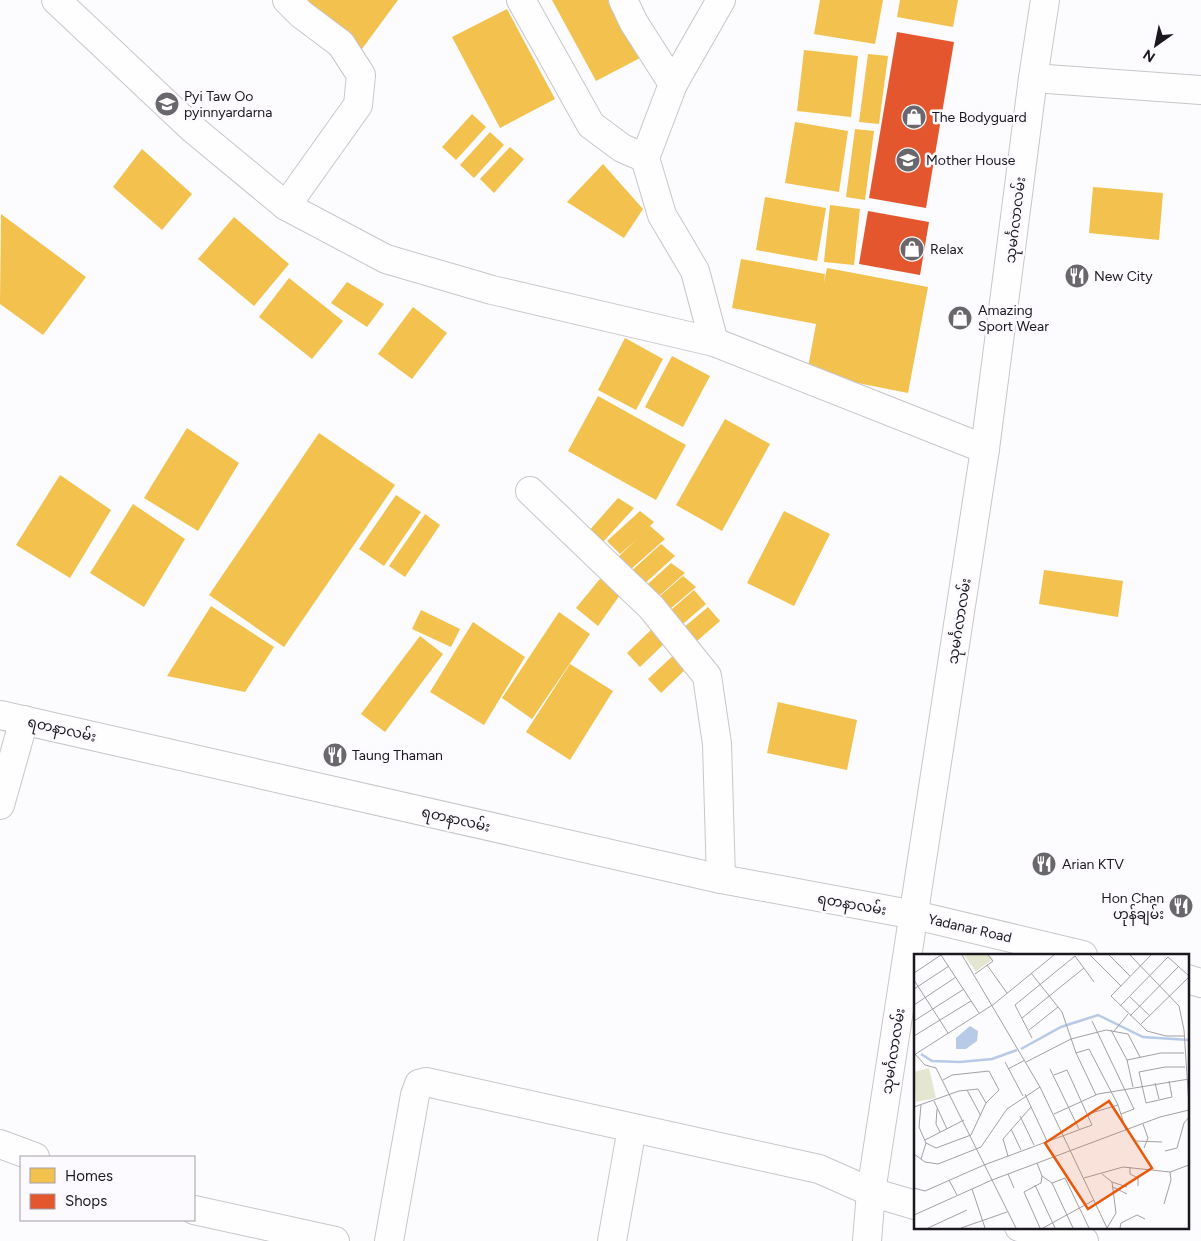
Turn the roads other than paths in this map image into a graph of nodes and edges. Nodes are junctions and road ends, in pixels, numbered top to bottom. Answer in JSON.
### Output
{"nodes":[{"id":1,"x":56,"y":0,"type":"edge"},
{"id":2,"x":287,"y":0,"type":"edge"},
{"id":3,"x":521,"y":0,"type":"edge"},
{"id":4,"x":623,"y":0,"type":"edge"},
{"id":5,"x":721,"y":0,"type":"edge"},
{"id":6,"x":1045,"y":0,"type":"edge"},
{"id":7,"x":1033,"y":78,"type":"junction"},
{"id":8,"x":673,"y":84,"type":"junction"},
{"id":9,"x":1201,"y":90,"type":"edge"},
{"id":10,"x":645,"y":158,"type":"junction"},
{"id":11,"x":286,"y":206,"type":"junction"},
{"id":12,"x":714,"y":342,"type":"junction"},
{"id":13,"x":985,"y":449,"type":"junction"},
{"id":14,"x":530,"y":491,"type":"dead end"},
{"id":15,"x":12,"y":717,"type":"edge"},
{"id":16,"x":0,"y":805,"type":"edge"},
{"id":17,"x":721,"y":879,"type":"junction"},
{"id":18,"x":915,"y":915,"type":"junction"},
{"id":19,"x":1079,"y":954,"type":"edge"},
{"id":20,"x":1188,"y":979,"type":"edge"},
{"id":21,"x":1201,"y":983,"type":"edge"},
{"id":22,"x":632,"y":1128,"type":"junction"},
{"id":23,"x":0,"y":1144,"type":"edge"},
{"id":24,"x":32,"y":1156,"type":"edge"},
{"id":25,"x":871,"y":1192,"type":"junction"},
{"id":26,"x":914,"y":1205,"type":"edge"},
{"id":27,"x":195,"y":1210,"type":"edge"},
{"id":28,"x":1024,"y":1228,"type":"edge"},
{"id":29,"x":335,"y":1241,"type":"edge"},
{"id":30,"x":390,"y":1241,"type":"edge"},
{"id":31,"x":612,"y":1241,"type":"edge"},
{"id":32,"x":867,"y":1241,"type":"edge"},
{"id":33,"x":1084,"y":1241,"type":"edge"}],
"edges":[{"from":1,"to":11,"type":"street"},
{"from":2,"to":11,"type":"street"},
{"from":3,"to":10,"type":"street"},
{"from":4,"to":8,"type":"street"},
{"from":5,"to":8,"type":"street"},
{"from":6,"to":7,"type":"street","name":"သုမင်္ဂလာလမ်း"},
{"from":7,"to":9,"type":"street"},
{"from":7,"to":13,"type":"street","name":"သုမင်္ဂလာလမ်း"},
{"from":8,"to":10,"type":"street"},
{"from":10,"to":12,"type":"street"},
{"from":11,"to":12,"type":"street"},
{"from":12,"to":13,"type":"street"},
{"from":13,"to":18,"type":"street","name":"သုမင်္ဂလာလမ်း"},
{"from":14,"to":17,"type":"street"},
{"from":15,"to":16,"type":"street"},
{"from":15,"to":17,"type":"street","name":"ရတနာလမ်း"},
{"from":17,"to":18,"type":"street","name":"ရတနာလမ်း"},
{"from":18,"to":19,"type":"street","name":"Yadanar Road"},
{"from":18,"to":25,"type":"street","name":"သုမင်္ဂလာလမ်း"},
{"from":20,"to":21,"type":"street"},
{"from":22,"to":25,"type":"street"},
{"from":22,"to":30,"type":"street"},
{"from":22,"to":31,"type":"street"},
{"from":23,"to":24,"type":"street"},
{"from":25,"to":26,"type":"street"},
{"from":25,"to":32,"type":"street","name":"သုမင်္ဂလာလမ်း"},
{"from":27,"to":29,"type":"street"},
{"from":28,"to":33,"type":"street"}]}
